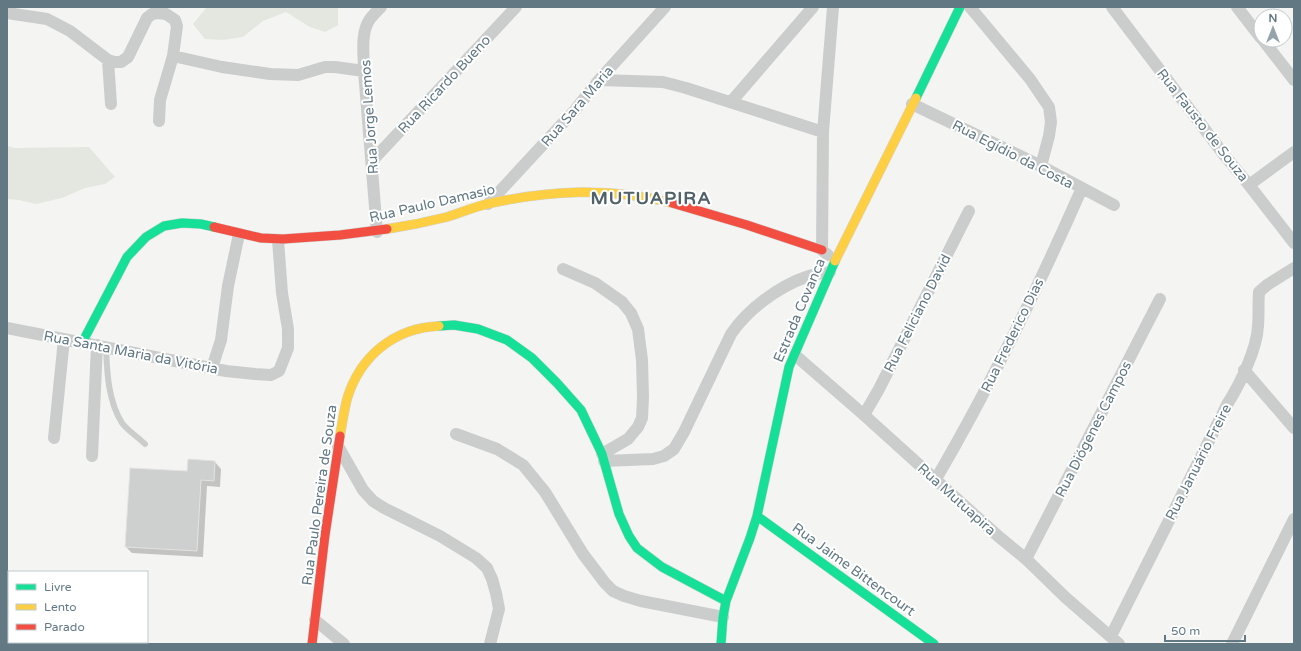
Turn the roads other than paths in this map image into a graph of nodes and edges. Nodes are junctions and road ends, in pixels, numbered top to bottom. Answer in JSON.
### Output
{"nodes":[{"id":1,"x":381,"y":7,"type":"edge"},
{"id":2,"x":516,"y":7,"type":"edge"},
{"id":3,"x":665,"y":7,"type":"edge"},
{"id":4,"x":813,"y":7,"type":"edge"},
{"id":5,"x":833,"y":7,"type":"edge"},
{"id":6,"x":960,"y":7,"type":"edge"},
{"id":7,"x":970,"y":7,"type":"edge"},
{"id":8,"x":1112,"y":7,"type":"edge"},
{"id":9,"x":1237,"y":7,"type":"edge"},
{"id":10,"x":7,"y":13,"type":"edge"},
{"id":11,"x":1253,"y":27,"type":"edge"},
{"id":12,"x":1269,"y":48,"type":"edge"},
{"id":13,"x":172,"y":56,"type":"junction"},
{"id":14,"x":108,"y":60,"type":"junction"},
{"id":15,"x":364,"y":71,"type":"junction"},
{"id":16,"x":599,"y":80,"type":"junction"},
{"id":17,"x":1294,"y":80,"type":"edge"},
{"id":18,"x":731,"y":102,"type":"junction"},
{"id":19,"x":111,"y":104,"type":"dead end"},
{"id":20,"x":912,"y":104,"type":"junction"},
{"id":21,"x":159,"y":121,"type":"dead end"},
{"id":22,"x":823,"y":132,"type":"junction"},
{"id":23,"x":1294,"y":152,"type":"edge"},
{"id":24,"x":372,"y":161,"type":"junction"},
{"id":25,"x":1040,"y":166,"type":"junction"},
{"id":26,"x":1249,"y":185,"type":"junction"},
{"id":27,"x":1082,"y":188,"type":"junction"},
{"id":28,"x":488,"y":204,"type":"junction"},
{"id":29,"x":1114,"y":205,"type":"dead end"},
{"id":30,"x":969,"y":211,"type":"dead end"},
{"id":31,"x":377,"y":232,"type":"junction"},
{"id":32,"x":239,"y":234,"type":"junction"},
{"id":33,"x":278,"y":240,"type":"junction"},
{"id":34,"x":1294,"y":243,"type":"edge"},
{"id":35,"x":822,"y":250,"type":"junction"},
{"id":36,"x":835,"y":261,"type":"junction"},
{"id":37,"x":1294,"y":268,"type":"edge"},
{"id":38,"x":563,"y":269,"type":"dead end"},
{"id":39,"x":830,"y":272,"type":"junction"},
{"id":40,"x":1160,"y":299,"type":"dead end"},
{"id":41,"x":7,"y":332,"type":"edge"},
{"id":42,"x":64,"y":339,"type":"junction"},
{"id":43,"x":82,"y":343,"type":"junction"},
{"id":44,"x":102,"y":346,"type":"junction"},
{"id":45,"x":795,"y":355,"type":"junction"},
{"id":46,"x":212,"y":368,"type":"junction"},
{"id":47,"x":1244,"y":370,"type":"junction"},
{"id":48,"x":864,"y":415,"type":"junction"},
{"id":49,"x":1294,"y":428,"type":"edge"},
{"id":50,"x":456,"y":434,"type":"dead end"},
{"id":51,"x":54,"y":438,"type":"dead end"},
{"id":52,"x":145,"y":444,"type":"dead end"},
{"id":53,"x":338,"y":446,"type":"junction"},
{"id":54,"x":92,"y":456,"type":"dead end"},
{"id":55,"x":603,"y":457,"type":"junction"},
{"id":56,"x":936,"y":479,"type":"junction"},
{"id":57,"x":757,"y":516,"type":"junction"},
{"id":58,"x":1294,"y":519,"type":"edge"},
{"id":59,"x":1026,"y":559,"type":"junction"},
{"id":60,"x":726,"y":601,"type":"junction"},
{"id":61,"x":723,"y":617,"type":"junction"},
{"id":62,"x":316,"y":620,"type":"junction"},
{"id":63,"x":1115,"y":640,"type":"edge"},
{"id":64,"x":312,"y":644,"type":"edge"},
{"id":65,"x":344,"y":644,"type":"edge"},
{"id":66,"x":490,"y":644,"type":"edge"},
{"id":67,"x":721,"y":644,"type":"edge"},
{"id":68,"x":934,"y":644,"type":"edge"},
{"id":69,"x":1232,"y":644,"type":"edge"}],
"edges":[{"from":1,"to":15,"type":"street","name":"Rua Jorge Lemos"},
{"from":2,"to":24,"type":"street","name":"Rua Ricardo Bueno"},
{"from":3,"to":16,"type":"street","name":"Rua Sara Maria"},
{"from":4,"to":18,"type":"street"},
{"from":5,"to":22,"type":"street"},
{"from":6,"to":20,"type":"street","name":"Estrada Covanca"},
{"from":7,"to":25,"type":"street"},
{"from":8,"to":26,"type":"street","name":"Rua Fausto de Souza"},
{"from":9,"to":11,"type":"street"},
{"from":10,"to":14,"type":"street"},
{"from":12,"to":17,"type":"street"},
{"from":13,"to":14,"type":"street"},
{"from":13,"to":15,"type":"street"},
{"from":13,"to":21,"type":"street"},
{"from":14,"to":19,"type":"street"},
{"from":15,"to":24,"type":"street","name":"Rua Jorge Lemos"},
{"from":16,"to":18,"type":"street"},
{"from":16,"to":28,"type":"street","name":"Rua Sara Maria"},
{"from":18,"to":22,"type":"street"},
{"from":20,"to":25,"type":"street","name":"Rua Egídio da Costa"},
{"from":20,"to":36,"type":"street","name":"Estrada Covanca"},
{"from":22,"to":35,"type":"street"},
{"from":23,"to":26,"type":"street"},
{"from":24,"to":31,"type":"street","name":"Rua Jorge Lemos"},
{"from":25,"to":27,"type":"street","name":"Rua Egídio da Costa"},
{"from":26,"to":34,"type":"street","name":"Rua Fausto de Souza"},
{"from":27,"to":29,"type":"street","name":"Rua Egídio da Costa"},
{"from":27,"to":56,"type":"street","name":"Rua Frederico Dias"},
{"from":28,"to":31,"type":"street","name":"Rua Paulo Damasio"},
{"from":28,"to":35,"type":"street","name":"Rua Paulo Damasio"},
{"from":30,"to":48,"type":"street","name":"Rua Feliciano David"},
{"from":31,"to":33,"type":"street","name":"Rua Paulo Damasio"},
{"from":32,"to":33,"type":"street","name":"Rua Paulo Damasio"},
{"from":32,"to":43,"type":"street","name":"Rua Paulo Damasio"},
{"from":32,"to":46,"type":"street"},
{"from":33,"to":46,"type":"street","name":"Rua Santa Maria da Vitória"},
{"from":35,"to":36,"type":"street"},
{"from":36,"to":39,"type":"street","name":"Estrada Covanca"},
{"from":37,"to":47,"type":"street","name":"Rua Januário Freire"},
{"from":38,"to":55,"type":"street"},
{"from":39,"to":45,"type":"street","name":"Estrada Covanca"},
{"from":39,"to":55,"type":"street"},
{"from":40,"to":59,"type":"street","name":"Rua Diógenes Campos"},
{"from":41,"to":42,"type":"street","name":"Rua Santa Maria da Vitória"},
{"from":42,"to":43,"type":"street","name":"Rua Santa Maria da Vitória"},
{"from":42,"to":51,"type":"street"},
{"from":43,"to":44,"type":"street","name":"Rua Santa Maria da Vitória"},
{"from":44,"to":46,"type":"street","name":"Rua Santa Maria da Vitória"},
{"from":44,"to":52,"type":"lane"},
{"from":44,"to":54,"type":"street"},
{"from":45,"to":48,"type":"street","name":"Rua Mutuapira"},
{"from":45,"to":57,"type":"street","name":"Estrada Covanca"},
{"from":47,"to":49,"type":"street"},
{"from":47,"to":63,"type":"street","name":"Rua Januário Freire"},
{"from":48,"to":56,"type":"street","name":"Rua Mutuapira"},
{"from":50,"to":61,"type":"street"},
{"from":53,"to":55,"type":"street","name":"Rua Paulo Pereira de Souza"},
{"from":53,"to":62,"type":"street","name":"Rua Paulo Pereira de Souza"},
{"from":53,"to":66,"type":"street"},
{"from":55,"to":60,"type":"street","name":"Rua Paulo Pereira de Souza"},
{"from":56,"to":59,"type":"street","name":"Rua Mutuapira"},
{"from":57,"to":60,"type":"street","name":"Estrada Covanca"},
{"from":57,"to":68,"type":"street","name":"Rua Jaime Bittencourt"},
{"from":58,"to":69,"type":"street"},
{"from":59,"to":63,"type":"street","name":"Rua Mutuapira"},
{"from":60,"to":61,"type":"street","name":"Estrada Covanca"},
{"from":61,"to":67,"type":"street","name":"Estrada Covanca"},
{"from":62,"to":64,"type":"street","name":"Rua Paulo Pereira de Souza"},
{"from":62,"to":65,"type":"street"}]}
